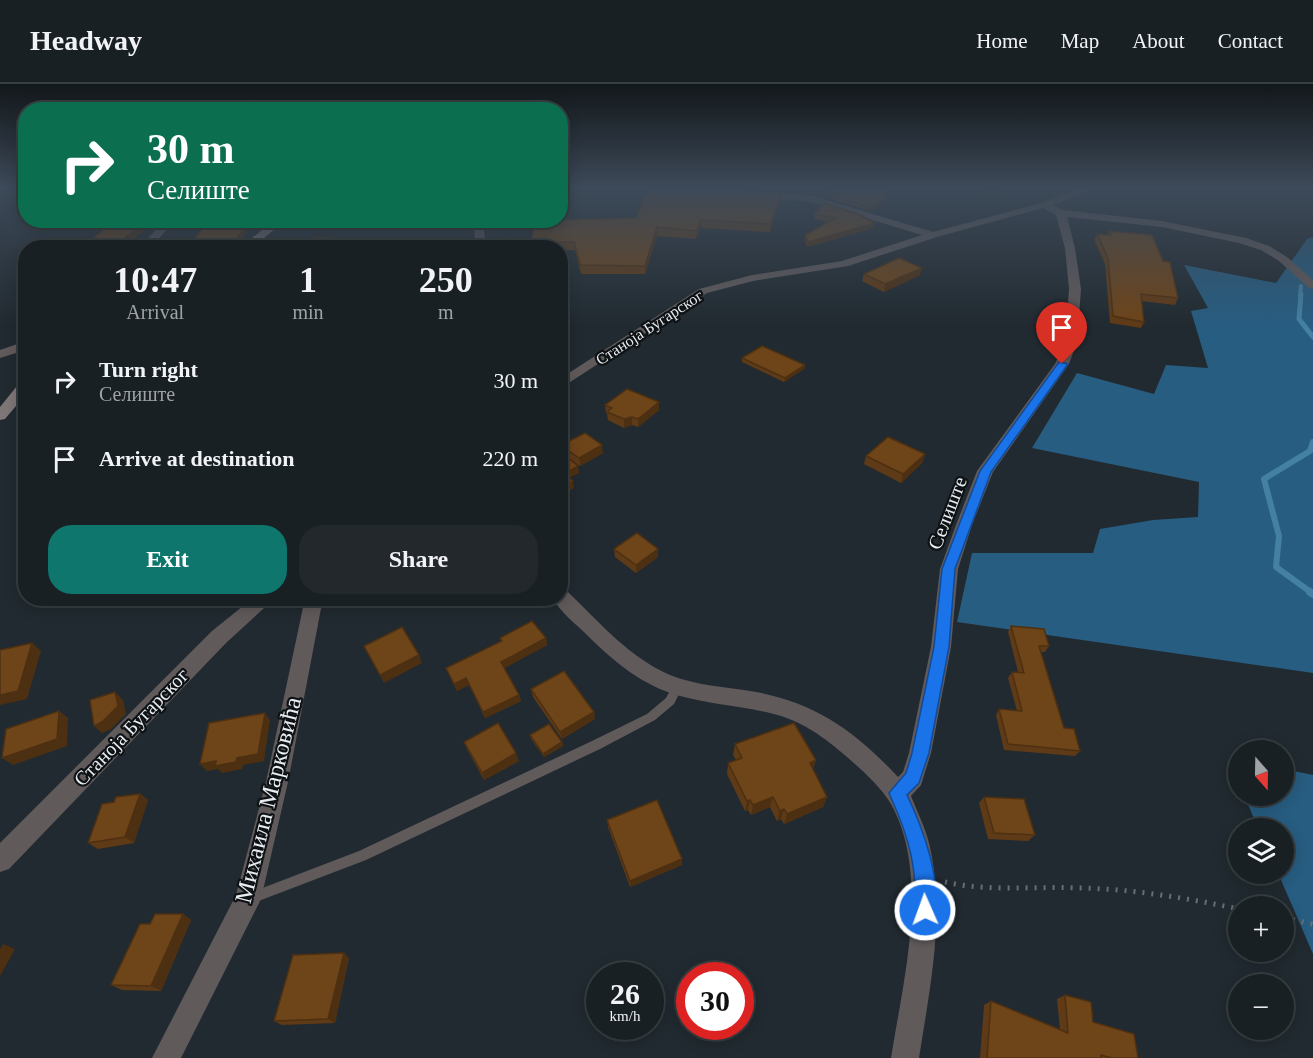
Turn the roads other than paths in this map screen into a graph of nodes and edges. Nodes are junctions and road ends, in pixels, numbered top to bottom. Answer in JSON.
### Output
{"nodes":[{"id":1,"x":1067,"y":234,"type":"edge"},
{"id":2,"x":1214,"y":234,"type":"edge"},
{"id":3,"x":933,"y":235,"type":"edge"},
{"id":4,"x":1313,"y":286,"type":"edge"},
{"id":5,"x":18,"y":348,"type":"edge"},
{"id":6,"x":0,"y":354,"type":"edge"},
{"id":7,"x":568,"y":379,"type":"edge"},
{"id":8,"x":18,"y":394,"type":"edge"},
{"id":9,"x":0,"y":416,"type":"edge"},
{"id":10,"x":568,"y":604,"type":"edge"},
{"id":11,"x":256,"y":606,"type":"edge"},
{"id":12,"x":312,"y":606,"type":"edge"},
{"id":13,"x":678,"y":686,"type":"junction"},
{"id":14,"x":898,"y":793,"type":"junction"},
{"id":15,"x":0,"y":860,"type":"edge"},
{"id":16,"x":248,"y":899,"type":"junction"},
{"id":17,"x":166,"y":1058,"type":"edge"},
{"id":18,"x":905,"y":1058,"type":"edge"}],
"edges":[{"from":1,"to":14,"type":"street","name":"Селиште"},
{"from":2,"to":4,"type":"street"},
{"from":3,"to":7,"type":"street","name":"Станоја Бугарског"},
{"from":5,"to":6,"type":"street"},
{"from":8,"to":9,"type":"street"},
{"from":10,"to":13,"type":"street"},
{"from":11,"to":15,"type":"street","name":"Станоја Бугарског"},
{"from":12,"to":16,"type":"street","name":"Михаила Марковића"},
{"from":13,"to":14,"type":"street"},
{"from":13,"to":16,"type":"lane"},
{"from":14,"to":18,"type":"street"},
{"from":16,"to":17,"type":"street","name":"Михаила Марковића"}]}
